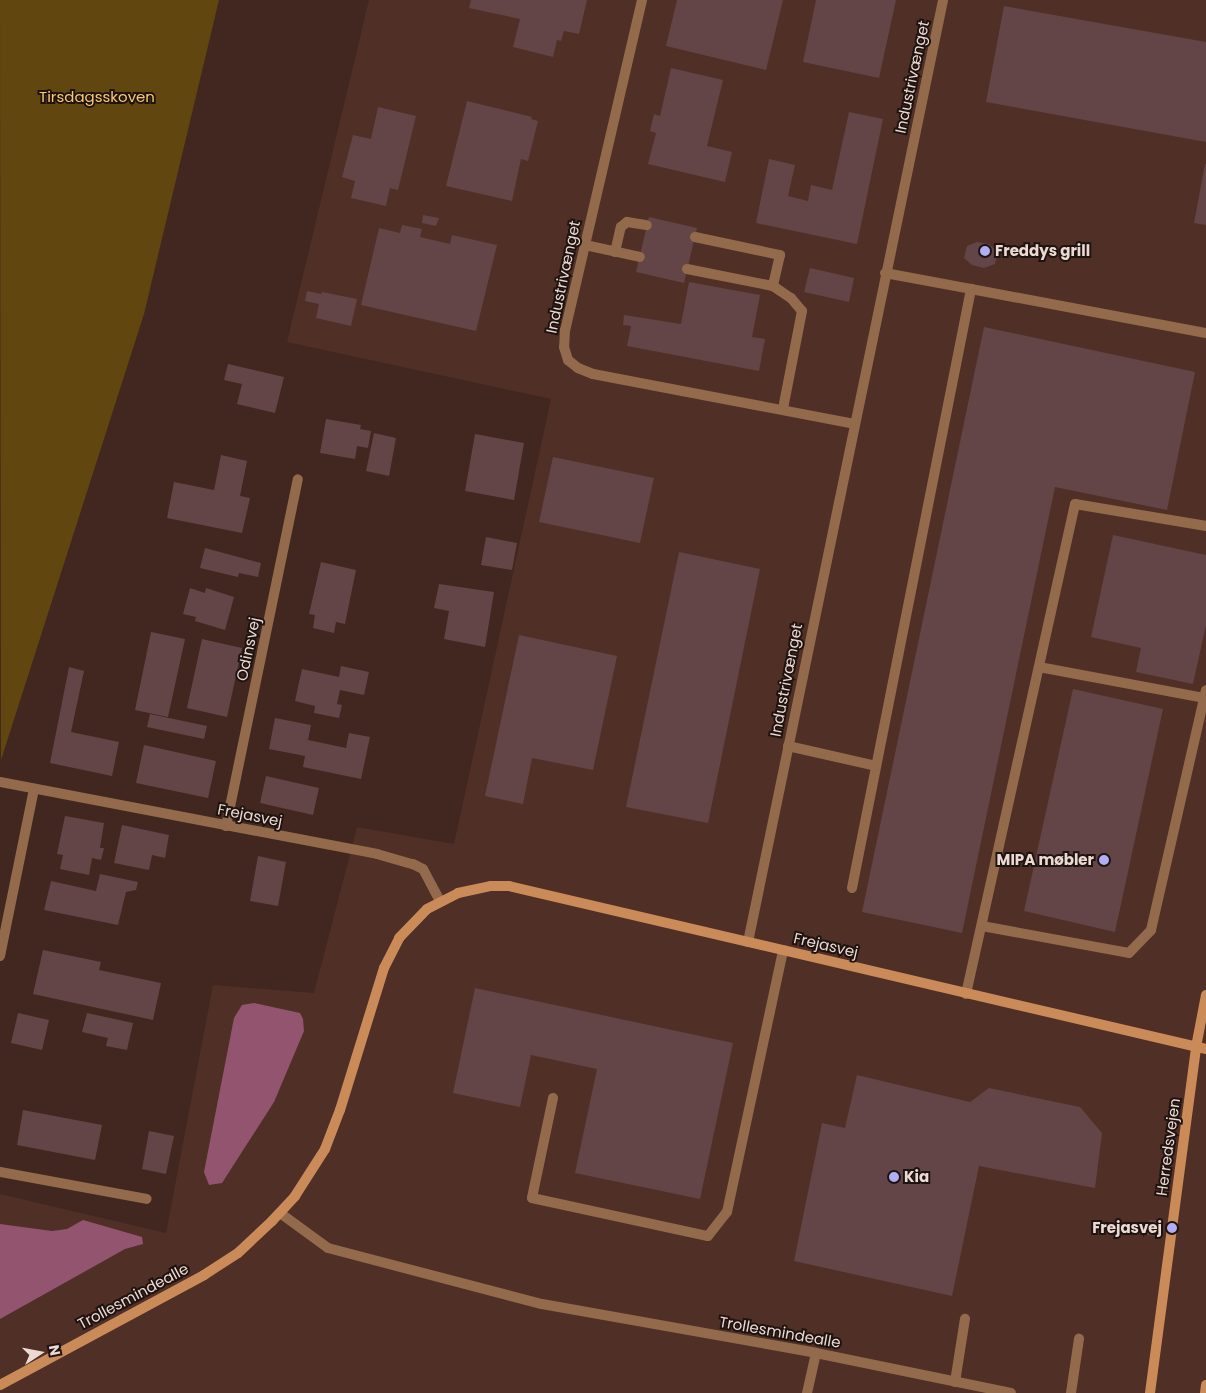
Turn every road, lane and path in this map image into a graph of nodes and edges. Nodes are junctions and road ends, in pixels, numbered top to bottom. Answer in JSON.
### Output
{"nodes":[{"id":1,"x":642,"y":0,"type":"edge"},
{"id":2,"x":943,"y":0,"type":"edge"},
{"id":3,"x":647,"y":225,"type":"dead end"},
{"id":4,"x":695,"y":237,"type":"dead end"},
{"id":5,"x":585,"y":245,"type":"junction"},
{"id":6,"x":615,"y":252,"type":"junction"},
{"id":7,"x":640,"y":257,"type":"dead end"},
{"id":8,"x":687,"y":269,"type":"dead end"},
{"id":9,"x":885,"y":273,"type":"junction"},
{"id":10,"x":773,"y":286,"type":"junction"},
{"id":11,"x":971,"y":289,"type":"junction"},
{"id":12,"x":1206,"y":333,"type":"edge"},
{"id":13,"x":783,"y":409,"type":"junction"},
{"id":14,"x":854,"y":424,"type":"junction"},
{"id":15,"x":298,"y":479,"type":"dead end"},
{"id":16,"x":1206,"y":526,"type":"edge"},
{"id":17,"x":1039,"y":667,"type":"junction"},
{"id":18,"x":1205,"y":694,"type":"edge"},
{"id":19,"x":788,"y":746,"type":"junction"},
{"id":20,"x":876,"y":766,"type":"junction"},
{"id":21,"x":0,"y":782,"type":"edge"},
{"id":22,"x":34,"y":789,"type":"junction"},
{"id":23,"x":226,"y":826,"type":"junction"},
{"id":24,"x":852,"y":888,"type":"dead end"},
{"id":25,"x":440,"y":901,"type":"junction"},
{"id":26,"x":982,"y":926,"type":"junction"},
{"id":27,"x":748,"y":942,"type":"junction"},
{"id":28,"x":783,"y":950,"type":"junction"},
{"id":29,"x":0,"y":956,"type":"edge"},
{"id":30,"x":966,"y":994,"type":"junction"},
{"id":31,"x":1206,"y":995,"type":"edge"},
{"id":32,"x":1201,"y":1048,"type":"edge"},
{"id":33,"x":553,"y":1098,"type":"dead end"},
{"id":34,"x":0,"y":1172,"type":"edge"},
{"id":35,"x":147,"y":1199,"type":"dead end"},
{"id":36,"x":280,"y":1213,"type":"junction"},
{"id":37,"x":272,"y":1222,"type":"joint"},
{"id":38,"x":965,"y":1319,"type":"dead end"},
{"id":39,"x":1079,"y":1339,"type":"dead end"},
{"id":40,"x":816,"y":1353,"type":"junction"},
{"id":41,"x":955,"y":1382,"type":"junction"},
{"id":42,"x":0,"y":1385,"type":"edge"},
{"id":43,"x":1206,"y":1385,"type":"edge"},
{"id":44,"x":808,"y":1393,"type":"edge"},
{"id":45,"x":1012,"y":1393,"type":"edge"},
{"id":46,"x":1070,"y":1393,"type":"edge"},
{"id":47,"x":1150,"y":1393,"type":"edge"},
{"id":48,"x":1205,"y":1393,"type":"edge"}],
"edges":[{"from":1,"to":5,"type":"street","name":"Industrivænget"},
{"from":2,"to":9,"type":"street","name":"Industrivænget"},
{"from":3,"to":6,"type":"street"},
{"from":4,"to":10,"type":"street"},
{"from":5,"to":6,"type":"street"},
{"from":5,"to":13,"type":"street","name":"Industrivænget"},
{"from":6,"to":7,"type":"street"},
{"from":8,"to":10,"type":"street"},
{"from":9,"to":11,"type":"street"},
{"from":9,"to":14,"type":"street","name":"Industrivænget"},
{"from":10,"to":13,"type":"street"},
{"from":11,"to":12,"type":"street"},
{"from":11,"to":20,"type":"street"},
{"from":13,"to":14,"type":"street","name":"Industrivænget"},
{"from":14,"to":19,"type":"street","name":"Industrivænget"},
{"from":15,"to":23,"type":"street","name":"Odinsvej"},
{"from":16,"to":17,"type":"street"},
{"from":17,"to":18,"type":"street"},
{"from":17,"to":26,"type":"street"},
{"from":18,"to":26,"type":"street"},
{"from":19,"to":20,"type":"street"},
{"from":19,"to":27,"type":"street","name":"Industrivænget"},
{"from":20,"to":24,"type":"street"},
{"from":21,"to":22,"type":"street","name":"Frejasvej"},
{"from":22,"to":23,"type":"street","name":"Frejasvej"},
{"from":22,"to":29,"type":"street"},
{"from":23,"to":25,"type":"street","name":"Frejasvej"},
{"from":25,"to":27,"type":"street","name":"Frejasvej"},
{"from":25,"to":36,"type":"street","name":"Frejasvej"},
{"from":26,"to":30,"type":"street"},
{"from":27,"to":28,"type":"street","name":"Frejasvej"},
{"from":28,"to":30,"type":"street","name":"Frejasvej"},
{"from":28,"to":33,"type":"street"},
{"from":30,"to":32,"type":"street","name":"Frejasvej"},
{"from":31,"to":32,"type":"street","name":"Herredsvejen"},
{"from":32,"to":47,"type":"street","name":"Herredsvejen"},
{"from":34,"to":35,"type":"street"},
{"from":36,"to":37,"type":"street","name":"Frejasvej"},
{"from":36,"to":40,"type":"street","name":"Trollesmindealle"},
{"from":37,"to":42,"type":"street","name":"Trollesmindealle"},
{"from":38,"to":41,"type":"street"},
{"from":39,"to":46,"type":"street"},
{"from":40,"to":41,"type":"street","name":"Trollesmindealle"},
{"from":40,"to":44,"type":"street"},
{"from":41,"to":45,"type":"street","name":"Trollesmindealle"},
{"from":43,"to":48,"type":"street"}]}
